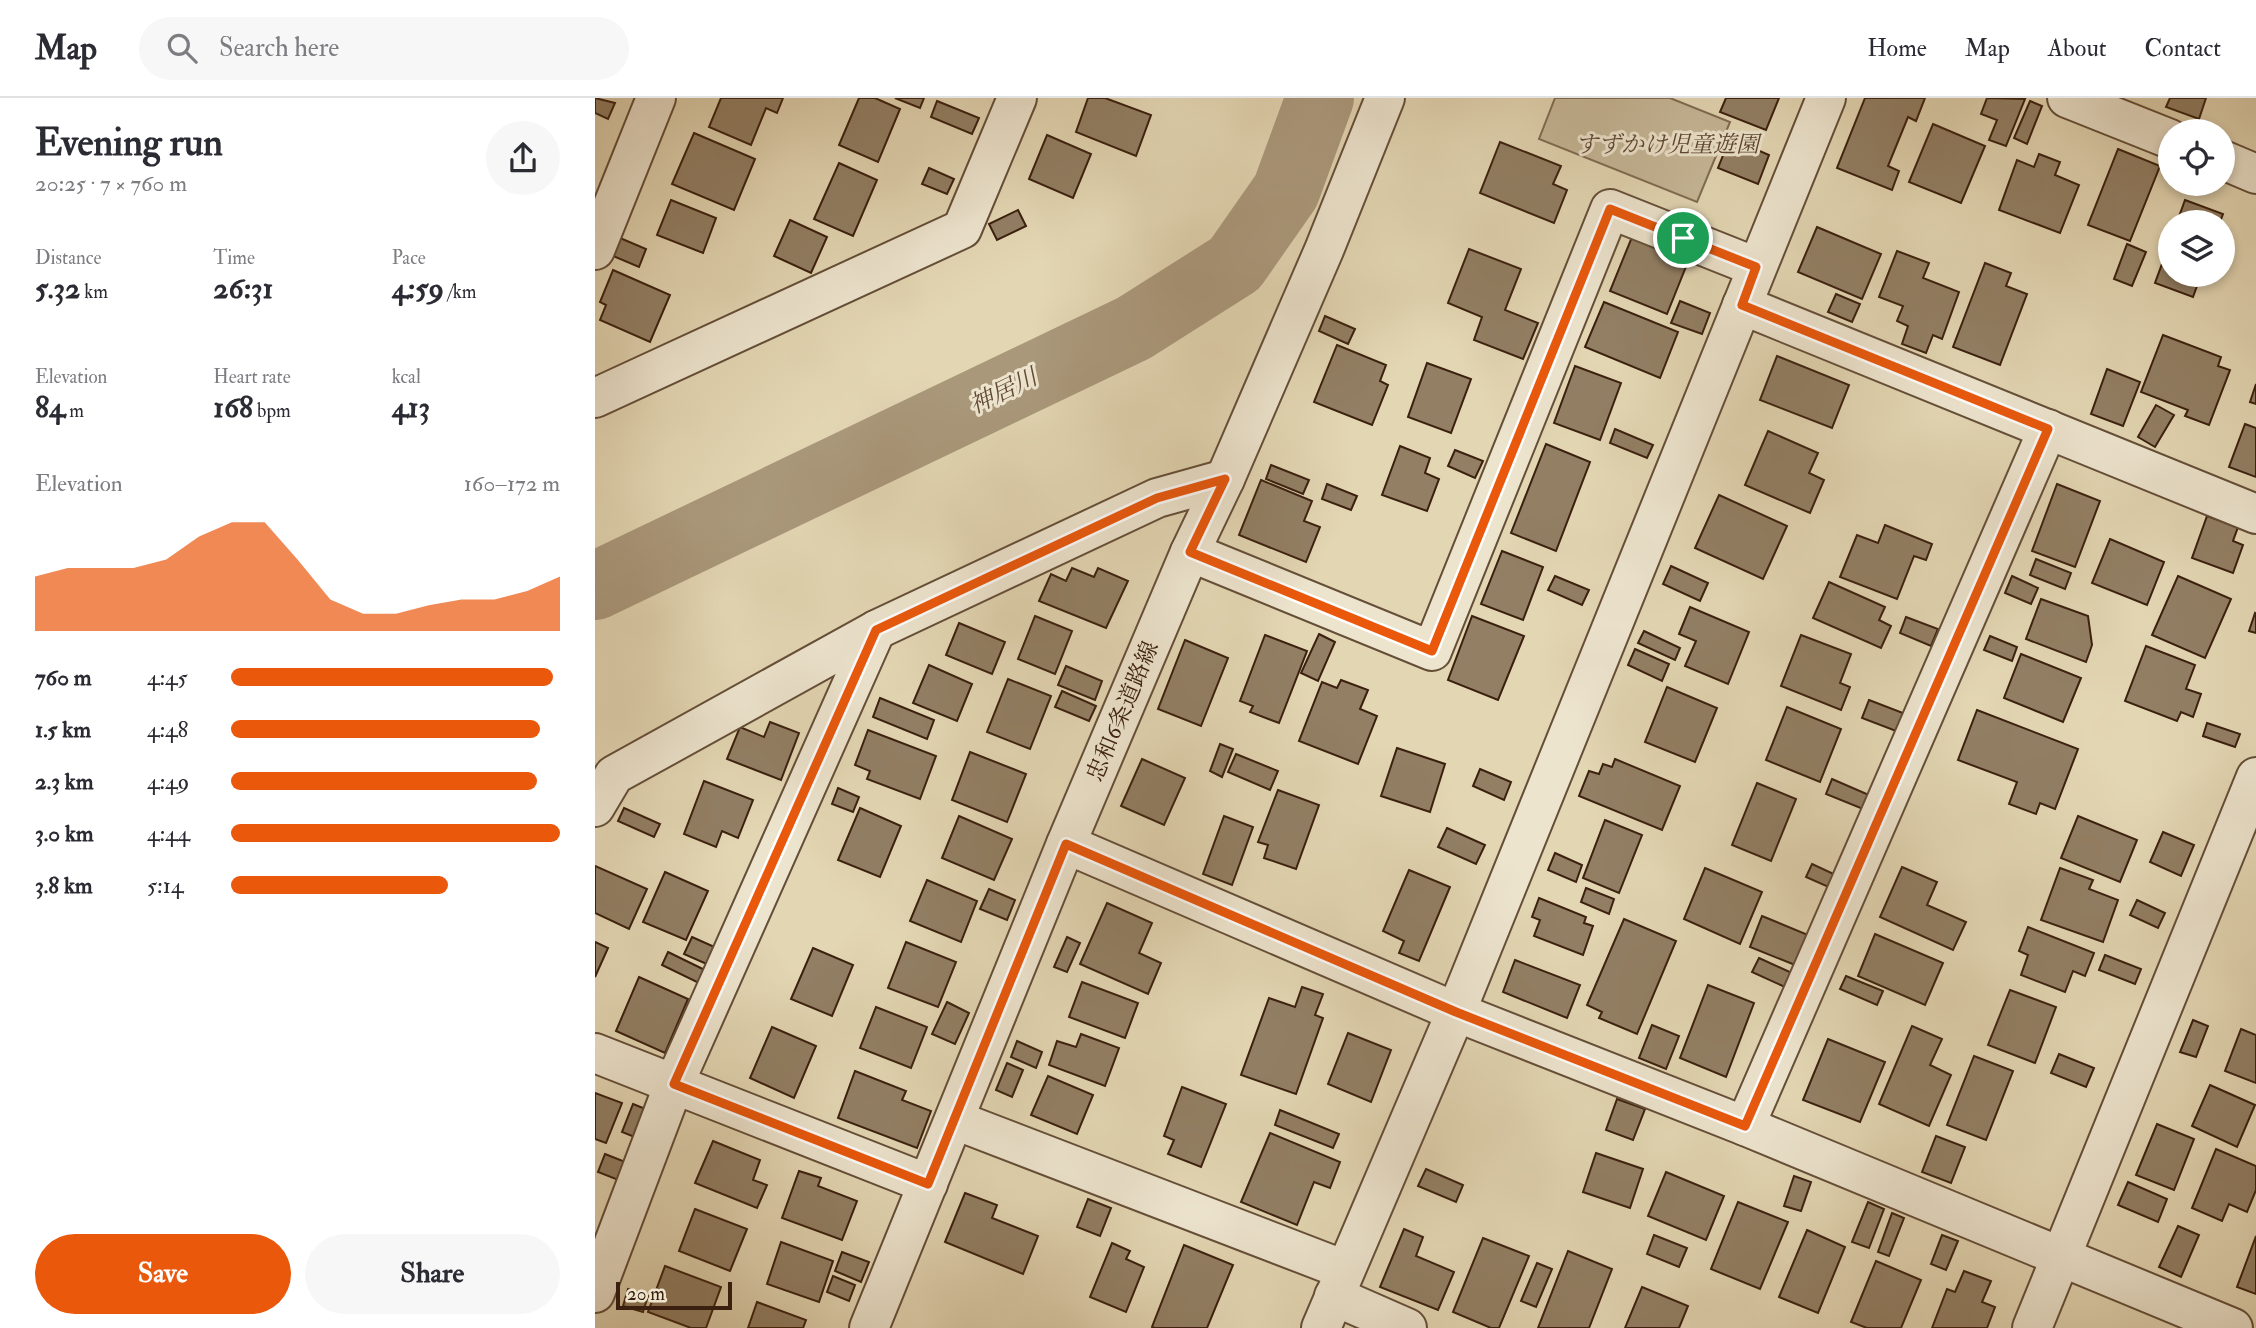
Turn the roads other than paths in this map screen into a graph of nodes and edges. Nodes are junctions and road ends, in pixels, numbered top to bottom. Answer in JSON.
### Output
{"nodes":[{"id":1,"x":656,"y":98,"type":"edge"},
{"id":2,"x":1017,"y":98,"type":"edge"},
{"id":3,"x":1385,"y":98,"type":"edge"},
{"id":4,"x":1826,"y":98,"type":"edge"},
{"id":5,"x":2067,"y":98,"type":"edge"},
{"id":6,"x":2158,"y":134,"type":"edge"},
{"id":7,"x":2235,"y":165,"type":"edge"},
{"id":8,"x":2256,"y":174,"type":"edge"},
{"id":9,"x":595,"y":250,"type":"edge"},
{"id":10,"x":1756,"y":267,"type":"junction"},
{"id":11,"x":1742,"y":305,"type":"junction"},
{"id":12,"x":595,"y":398,"type":"edge"},
{"id":13,"x":2048,"y":429,"type":"junction"},
{"id":14,"x":1225,"y":479,"type":"junction"},
{"id":15,"x":2256,"y":514,"type":"edge"},
{"id":16,"x":1190,"y":552,"type":"junction"},
{"id":17,"x":876,"y":630,"type":"junction"},
{"id":18,"x":2256,"y":777,"type":"edge"},
{"id":19,"x":595,"y":807,"type":"edge"},
{"id":20,"x":1066,"y":844,"type":"junction"},
{"id":21,"x":1456,"y":1012,"type":"junction"},
{"id":22,"x":595,"y":1053,"type":"edge"},
{"id":23,"x":674,"y":1084,"type":"junction"},
{"id":24,"x":955,"y":1120,"type":"junction"},
{"id":25,"x":1745,"y":1126,"type":"junction"},
{"id":26,"x":928,"y":1184,"type":"junction"},
{"id":27,"x":2062,"y":1257,"type":"junction"},
{"id":28,"x":595,"y":1293,"type":"edge"},
{"id":29,"x":1333,"y":1298,"type":"edge"},
{"id":30,"x":869,"y":1328,"type":"edge"},
{"id":31,"x":1407,"y":1328,"type":"edge"},
{"id":32,"x":2032,"y":1328,"type":"edge"},
{"id":33,"x":2233,"y":1328,"type":"edge"}],
"edges":[{"from":1,"to":9,"type":"street"},
{"from":2,"to":12,"type":"street"},
{"from":3,"to":14,"type":"street","name":"忠和6条道路線"},
{"from":4,"to":10,"type":"street"},
{"from":5,"to":6,"type":"street"},
{"from":7,"to":8,"type":"street"},
{"from":10,"to":11,"type":"street"},
{"from":10,"to":16,"type":"street"},
{"from":11,"to":13,"type":"street"},
{"from":11,"to":21,"type":"street"},
{"from":13,"to":15,"type":"street"},
{"from":13,"to":25,"type":"street"},
{"from":14,"to":16,"type":"street","name":"忠和6条道路線"},
{"from":14,"to":17,"type":"street"},
{"from":16,"to":20,"type":"street","name":"忠和6条道路線"},
{"from":17,"to":19,"type":"street"},
{"from":17,"to":23,"type":"street"},
{"from":18,"to":27,"type":"street"},
{"from":20,"to":21,"type":"street"},
{"from":20,"to":24,"type":"street","name":"忠和6条道路線"},
{"from":21,"to":25,"type":"street"},
{"from":21,"to":29,"type":"street"},
{"from":22,"to":23,"type":"street"},
{"from":23,"to":26,"type":"street"},
{"from":23,"to":28,"type":"street"},
{"from":24,"to":26,"type":"street","name":"忠和6条道路線"},
{"from":24,"to":29,"type":"street"},
{"from":25,"to":27,"type":"street"},
{"from":26,"to":30,"type":"street","name":"忠和6条道路線"},
{"from":27,"to":32,"type":"street"},
{"from":27,"to":33,"type":"street"},
{"from":29,"to":31,"type":"street"}]}
